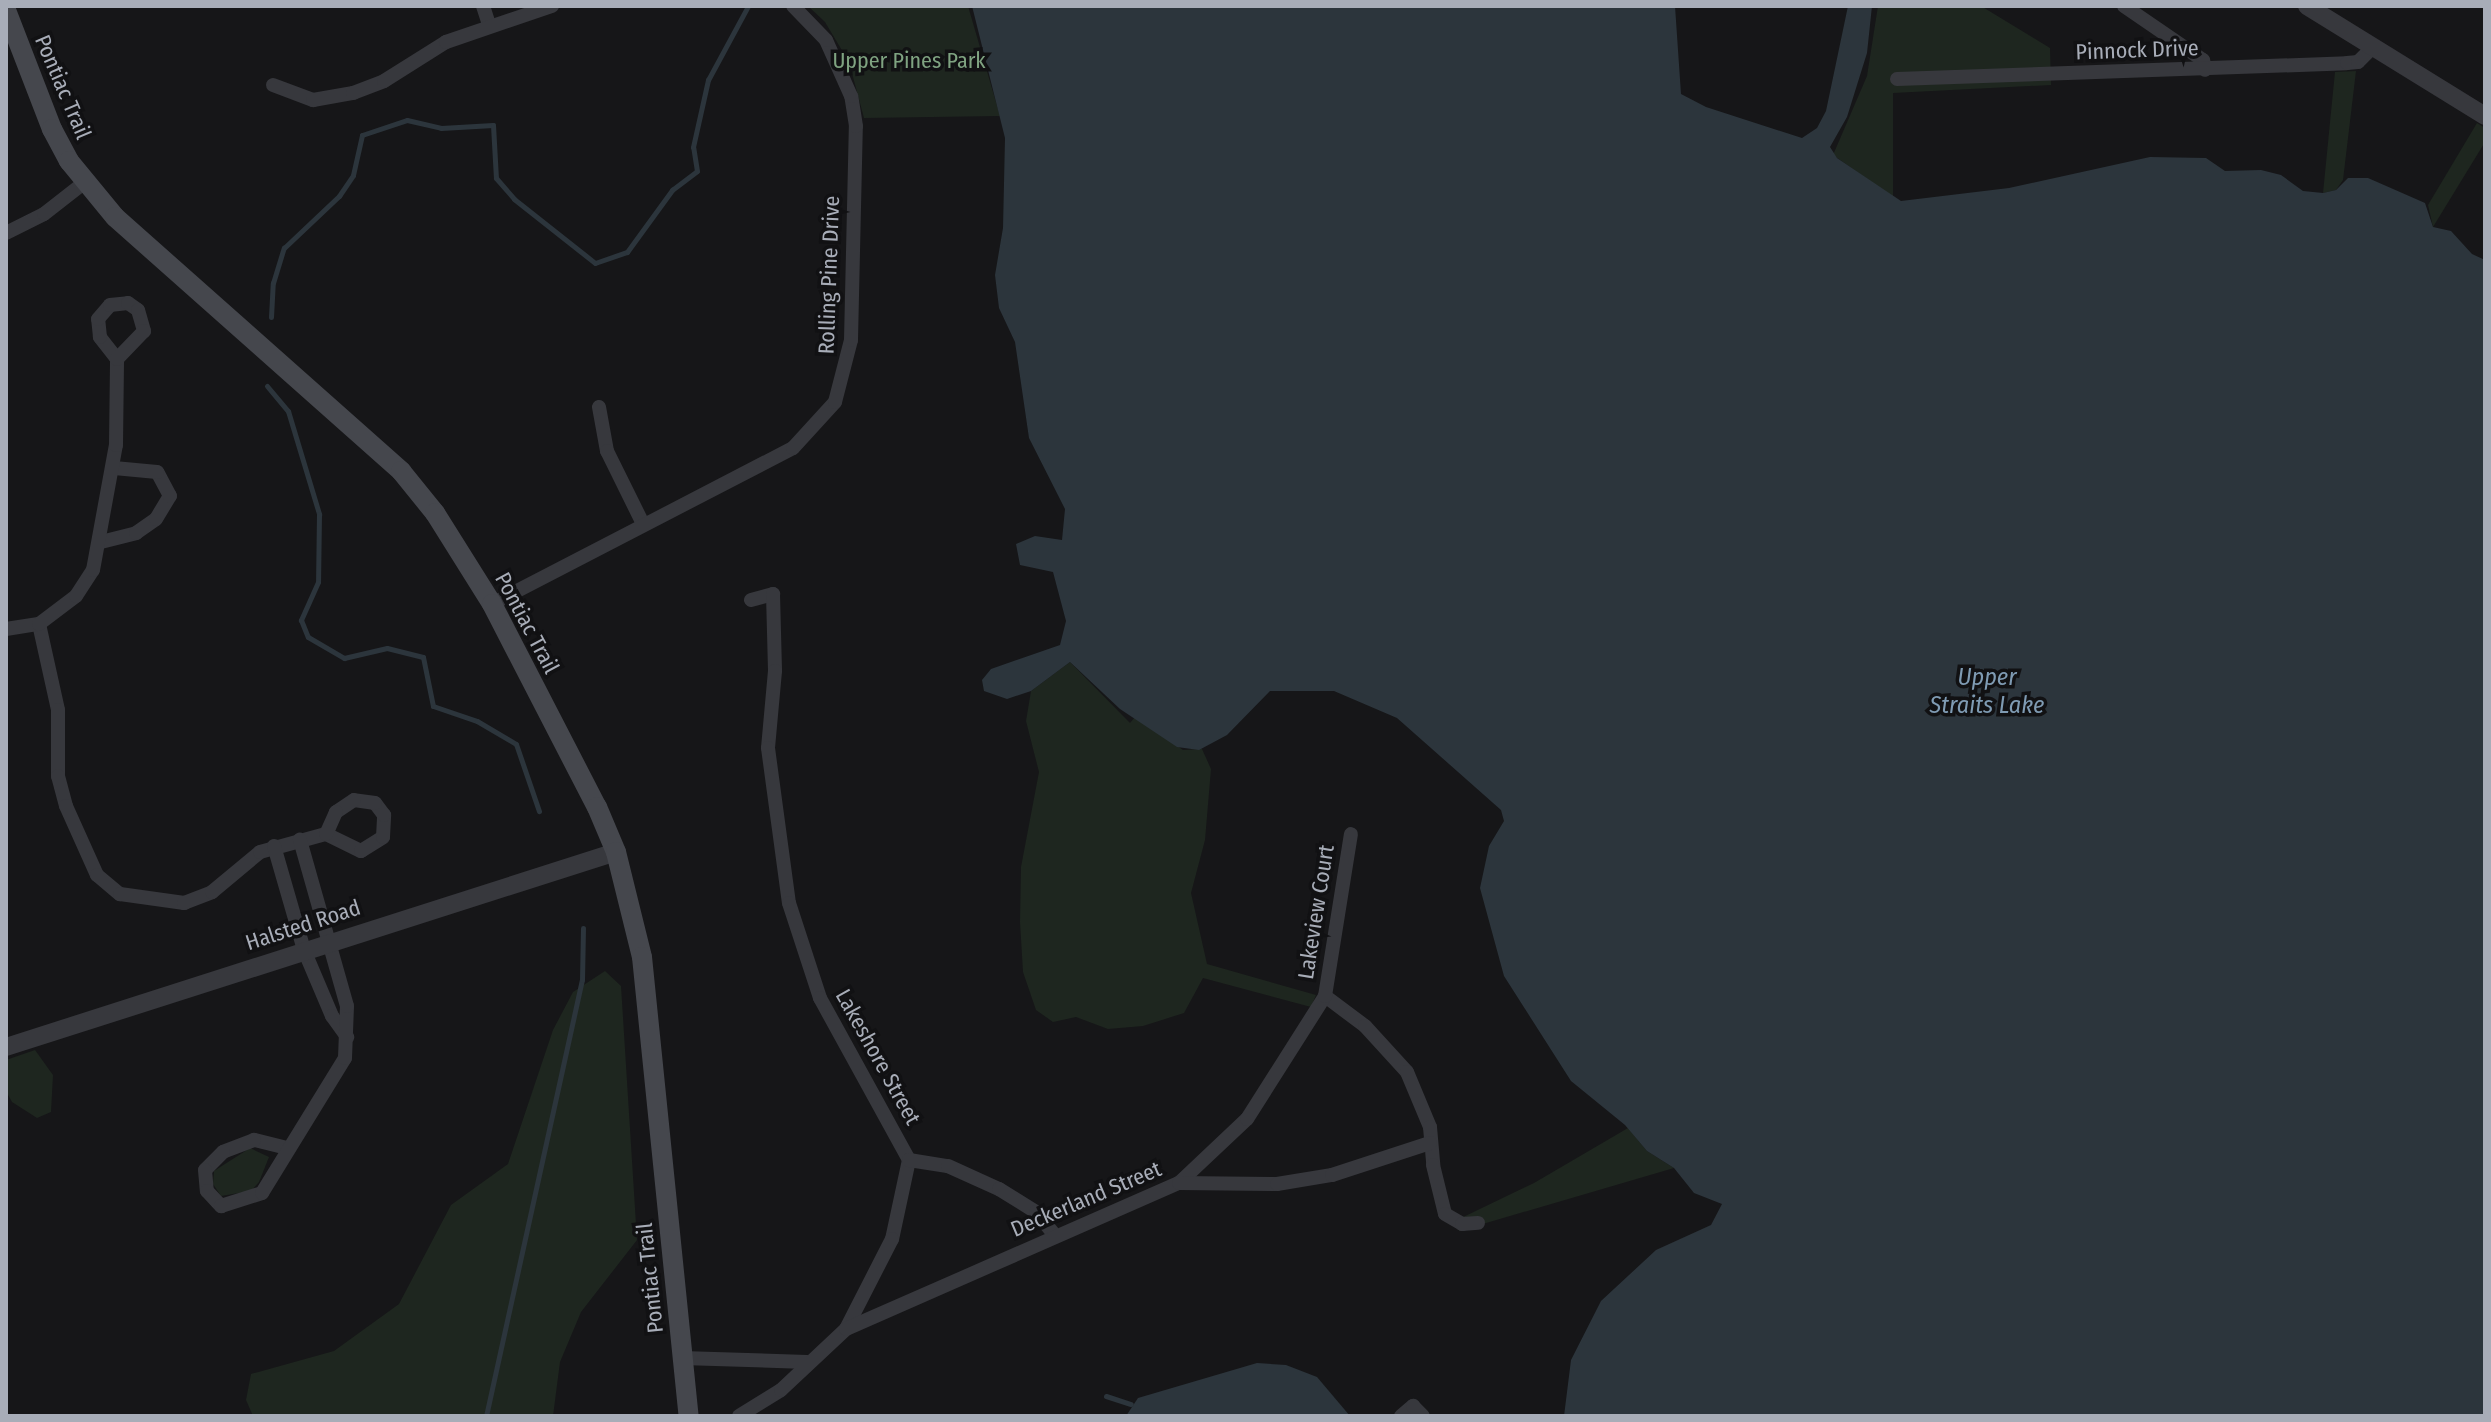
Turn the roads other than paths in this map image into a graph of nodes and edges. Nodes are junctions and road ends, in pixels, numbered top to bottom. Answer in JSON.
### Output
{"nodes":[{"id":1,"x":483,"y":6,"type":"edge"},
{"id":2,"x":552,"y":6,"type":"edge"},
{"id":3,"x":793,"y":6,"type":"edge"},
{"id":4,"x":2124,"y":6,"type":"edge"},
{"id":5,"x":2307,"y":6,"type":"edge"},
{"id":6,"x":6,"y":10,"type":"edge"},
{"id":7,"x":489,"y":25,"type":"junction"},
{"id":8,"x":2372,"y":48,"type":"junction"},
{"id":9,"x":2205,"y":70,"type":"junction"},
{"id":10,"x":1897,"y":79,"type":"dead end"},
{"id":11,"x":273,"y":85,"type":"dead end"},
{"id":12,"x":2485,"y":116,"type":"edge"},
{"id":13,"x":85,"y":182,"type":"junction"},
{"id":14,"x":6,"y":233,"type":"edge"},
{"id":15,"x":117,"y":359,"type":"dead end"},
{"id":16,"x":599,"y":407,"type":"dead end"},
{"id":17,"x":114,"y":468,"type":"junction"},
{"id":18,"x":643,"y":524,"type":"junction"},
{"id":19,"x":101,"y":542,"type":"junction"},
{"id":20,"x":751,"y":600,"type":"dead end"},
{"id":21,"x":492,"y":604,"type":"junction"},
{"id":22,"x":39,"y":624,"type":"junction"},
{"id":23,"x":6,"y":629,"type":"edge"},
{"id":24,"x":326,"y":834,"type":"dead end"},
{"id":25,"x":1351,"y":834,"type":"dead end"},
{"id":26,"x":300,"y":840,"type":"junction"},
{"id":27,"x":274,"y":846,"type":"junction"},
{"id":28,"x":616,"y":852,"type":"junction"},
{"id":29,"x":328,"y":942,"type":"junction"},
{"id":30,"x":304,"y":950,"type":"junction"},
{"id":31,"x":1325,"y":996,"type":"junction"},
{"id":32,"x":347,"y":1037,"type":"junction"},
{"id":33,"x":6,"y":1047,"type":"edge"},
{"id":34,"x":1430,"y":1143,"type":"junction"},
{"id":35,"x":287,"y":1148,"type":"junction"},
{"id":36,"x":909,"y":1160,"type":"junction"},
{"id":37,"x":1179,"y":1183,"type":"junction"},
{"id":38,"x":1478,"y":1223,"type":"dead end"},
{"id":39,"x":1054,"y":1234,"type":"junction"},
{"id":40,"x":846,"y":1329,"type":"junction"},
{"id":41,"x":682,"y":1358,"type":"junction"},
{"id":42,"x":807,"y":1362,"type":"junction"},
{"id":43,"x":689,"y":1416,"type":"edge"},
{"id":44,"x":739,"y":1416,"type":"edge"},
{"id":45,"x":1401,"y":1416,"type":"edge"},
{"id":46,"x":1423,"y":1416,"type":"edge"}],
"edges":[{"from":1,"to":7,"type":"street"},
{"from":2,"to":7,"type":"street"},
{"from":3,"to":18,"type":"street","name":"Rolling Pine Drive"},
{"from":4,"to":9,"type":"street"},
{"from":5,"to":8,"type":"street"},
{"from":6,"to":13,"type":"main road","name":"Pontiac Trail"},
{"from":7,"to":11,"type":"street"},
{"from":8,"to":9,"type":"street","name":"Pinnock Drive"},
{"from":8,"to":12,"type":"street"},
{"from":9,"to":10,"type":"street","name":"Pinnock Drive"},
{"from":13,"to":14,"type":"street"},
{"from":13,"to":21,"type":"main road","name":"Pontiac Trail"},
{"from":15,"to":17,"type":"street"},
{"from":16,"to":18,"type":"street"},
{"from":17,"to":19,"type":"street"},
{"from":17,"to":19,"type":"street"},
{"from":18,"to":21,"type":"street","name":"Rolling Pine Drive"},
{"from":19,"to":22,"type":"street"},
{"from":20,"to":36,"type":"street","name":"Lakeshore Street"},
{"from":21,"to":28,"type":"main road","name":"Pontiac Trail"},
{"from":22,"to":23,"type":"street"},
{"from":22,"to":27,"type":"street"},
{"from":24,"to":26,"type":"street"},
{"from":25,"to":31,"type":"street","name":"Lakeview Court"},
{"from":26,"to":27,"type":"street"},
{"from":26,"to":29,"type":"street"},
{"from":27,"to":30,"type":"street"},
{"from":28,"to":29,"type":"street","name":"Halsted Road"},
{"from":28,"to":41,"type":"main road","name":"Pontiac Trail"},
{"from":29,"to":30,"type":"street","name":"Halsted Road"},
{"from":29,"to":32,"type":"street"},
{"from":30,"to":32,"type":"street"},
{"from":30,"to":33,"type":"street","name":"Halsted Road"},
{"from":31,"to":34,"type":"street"},
{"from":31,"to":37,"type":"street"},
{"from":32,"to":35,"type":"street"},
{"from":34,"to":37,"type":"street","name":"Deckerland Street"},
{"from":34,"to":38,"type":"street"},
{"from":35,"to":35,"type":"street"},
{"from":36,"to":39,"type":"street","name":"Lakeshore Street"},
{"from":36,"to":40,"type":"street"},
{"from":37,"to":39,"type":"street","name":"Deckerland Street"},
{"from":39,"to":40,"type":"street","name":"Deckerland Street"},
{"from":40,"to":42,"type":"street","name":"Deckerland Street"},
{"from":41,"to":42,"type":"street"},
{"from":41,"to":43,"type":"main road","name":"Pontiac Trail"},
{"from":42,"to":44,"type":"street","name":"Deckerland Street"},
{"from":45,"to":46,"type":"street"}]}
